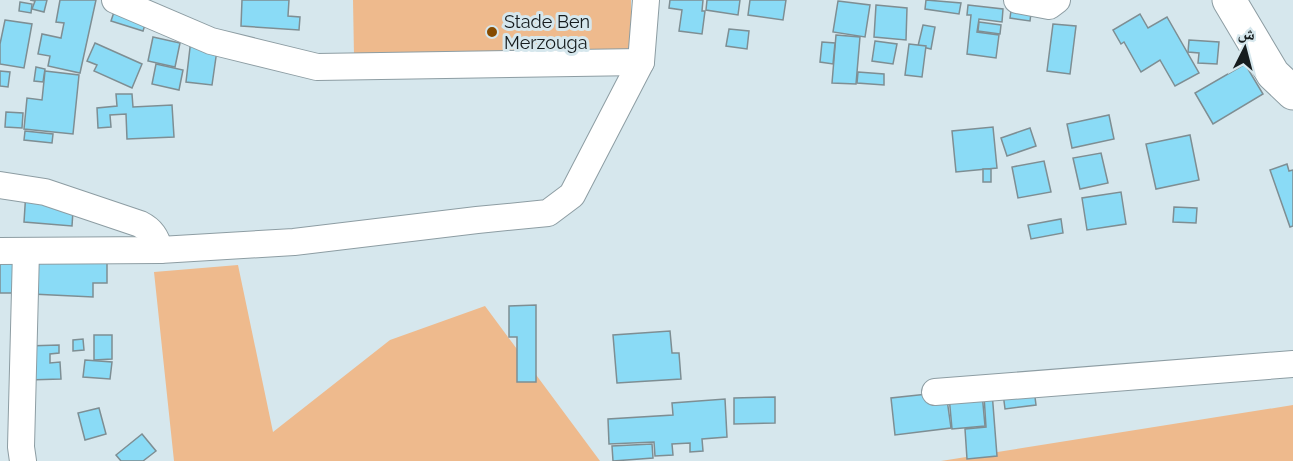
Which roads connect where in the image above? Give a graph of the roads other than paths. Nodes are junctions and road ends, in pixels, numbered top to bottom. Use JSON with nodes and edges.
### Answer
{"nodes":[{"id":1,"x":115,"y":0,"type":"edge"},
{"id":2,"x":646,"y":0,"type":"edge"},
{"id":3,"x":1017,"y":0,"type":"edge"},
{"id":4,"x":1057,"y":0,"type":"edge"},
{"id":5,"x":1229,"y":0,"type":"edge"},
{"id":6,"x":640,"y":62,"type":"junction"},
{"id":7,"x":1293,"y":93,"type":"edge"},
{"id":8,"x":0,"y":185,"type":"edge"},
{"id":9,"x":160,"y":250,"type":"junction"},
{"id":10,"x":0,"y":251,"type":"edge"},
{"id":11,"x":26,"y":251,"type":"junction"},
{"id":12,"x":1293,"y":364,"type":"edge"},
{"id":13,"x":935,"y":392,"type":"dead end"},
{"id":14,"x":23,"y":461,"type":"edge"}],
"edges":[{"from":1,"to":6,"type":"street"},
{"from":2,"to":6,"type":"street"},
{"from":3,"to":4,"type":"street"},
{"from":5,"to":7,"type":"main road"},
{"from":6,"to":9,"type":"street"},
{"from":8,"to":9,"type":"street"},
{"from":9,"to":11,"type":"street"},
{"from":10,"to":11,"type":"street"},
{"from":11,"to":14,"type":"street"},
{"from":12,"to":13,"type":"street"}]}
